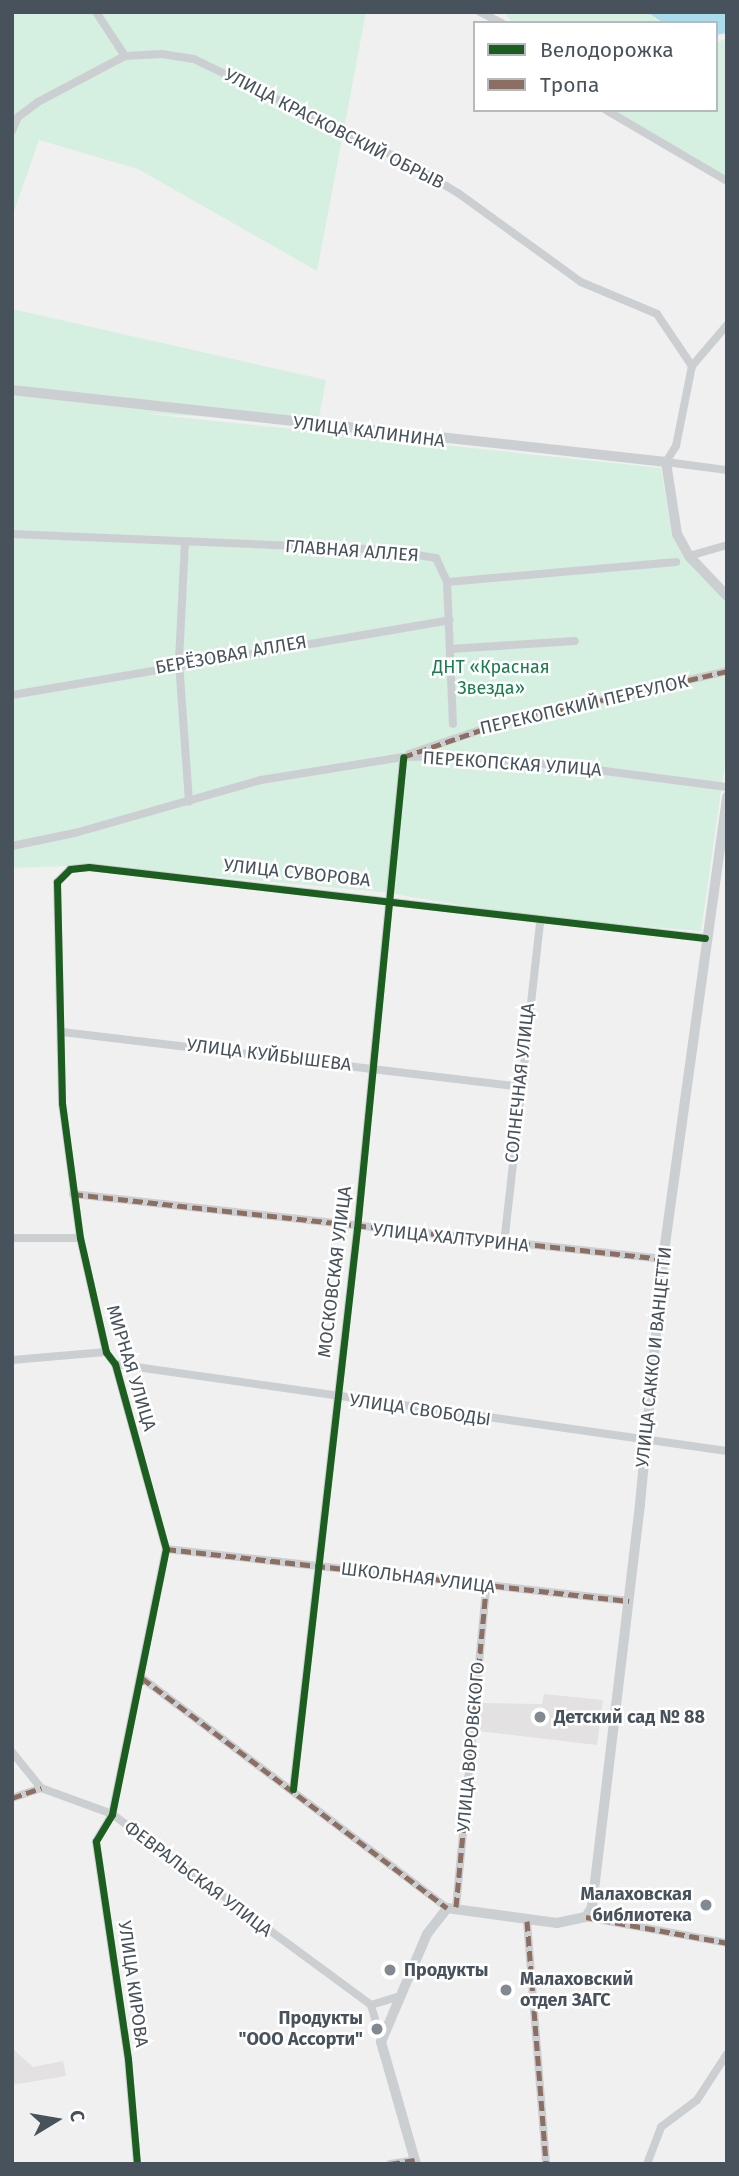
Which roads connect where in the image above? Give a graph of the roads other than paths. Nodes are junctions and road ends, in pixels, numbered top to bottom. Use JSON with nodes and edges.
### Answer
{"nodes":[{"id":1,"x":96,"y":12,"type":"edge"},
{"id":2,"x":480,"y":12,"type":"edge"},
{"id":3,"x":498,"y":21,"type":"edge"},
{"id":4,"x":125,"y":56,"type":"junction"},
{"id":5,"x":609,"y":112,"type":"edge"},
{"id":6,"x":12,"y":131,"type":"edge"},
{"id":7,"x":727,"y":181,"type":"edge"},
{"id":8,"x":727,"y":325,"type":"edge"},
{"id":9,"x":723,"y":340,"type":"edge"},
{"id":10,"x":692,"y":366,"type":"junction"},
{"id":11,"x":12,"y":390,"type":"edge"},
{"id":12,"x":666,"y":462,"type":"junction"},
{"id":13,"x":727,"y":470,"type":"edge"},
{"id":14,"x":12,"y":534,"type":"edge"},
{"id":15,"x":185,"y":542,"type":"junction"},
{"id":16,"x":727,"y":545,"type":"edge"},
{"id":17,"x":689,"y":556,"type":"junction"},
{"id":18,"x":676,"y":562,"type":"dead end"},
{"id":19,"x":447,"y":582,"type":"junction"},
{"id":20,"x":727,"y":596,"type":"edge"},
{"id":21,"x":450,"y":620,"type":"junction"},
{"id":22,"x":575,"y":641,"type":"dead end"},
{"id":23,"x":450,"y":649,"type":"junction"},
{"id":24,"x":179,"y":663,"type":"junction"},
{"id":25,"x":727,"y":671,"type":"edge"},
{"id":26,"x":12,"y":695,"type":"edge"},
{"id":27,"x":453,"y":724,"type":"dead end"},
{"id":28,"x":403,"y":757,"type":"junction"},
{"id":29,"x":727,"y":787,"type":"edge"},
{"id":30,"x":727,"y":796,"type":"edge"},
{"id":31,"x":189,"y":802,"type":"junction"},
{"id":32,"x":12,"y":846,"type":"edge"},
{"id":33,"x":57,"y":882,"type":"joint"},
{"id":34,"x":392,"y":899,"type":"junction"},
{"id":35,"x":540,"y":922,"type":"junction"},
{"id":36,"x":705,"y":938,"type":"junction"},
{"id":37,"x":62,"y":1032,"type":"junction"},
{"id":38,"x":374,"y":1068,"type":"junction"},
{"id":39,"x":519,"y":1086,"type":"junction"},
{"id":40,"x":73,"y":1194,"type":"junction"},
{"id":41,"x":357,"y":1229,"type":"junction"},
{"id":42,"x":80,"y":1237,"type":"junction"},
{"id":43,"x":12,"y":1238,"type":"edge"},
{"id":44,"x":504,"y":1244,"type":"junction"},
{"id":45,"x":663,"y":1259,"type":"junction"},
{"id":46,"x":106,"y":1352,"type":"junction"},
{"id":47,"x":12,"y":1360,"type":"edge"},
{"id":48,"x":115,"y":1364,"type":"junction"},
{"id":49,"x":335,"y":1398,"type":"junction"},
{"id":50,"x":643,"y":1441,"type":"junction"},
{"id":51,"x":727,"y":1451,"type":"edge"},
{"id":52,"x":166,"y":1549,"type":"junction"},
{"id":53,"x":316,"y":1565,"type":"junction"},
{"id":54,"x":486,"y":1587,"type":"junction"},
{"id":55,"x":629,"y":1601,"type":"junction"},
{"id":56,"x":142,"y":1678,"type":"junction"},
{"id":57,"x":12,"y":1752,"type":"edge"},
{"id":58,"x":41,"y":1788,"type":"junction"},
{"id":59,"x":293,"y":1790,"type":"junction"},
{"id":60,"x":12,"y":1798,"type":"edge"},
{"id":61,"x":112,"y":1814,"type":"junction"},
{"id":62,"x":451,"y":1907,"type":"junction"},
{"id":63,"x":586,"y":1917,"type":"junction"},
{"id":64,"x":527,"y":1921,"type":"junction"},
{"id":65,"x":727,"y":1943,"type":"edge"},
{"id":66,"x":401,"y":1997,"type":"junction"},
{"id":67,"x":371,"y":2005,"type":"junction"},
{"id":68,"x":382,"y":2042,"type":"junction"},
{"id":69,"x":727,"y":2054,"type":"edge"},
{"id":70,"x":416,"y":2162,"type":"edge"},
{"id":71,"x":136,"y":2164,"type":"edge"},
{"id":72,"x":390,"y":2164,"type":"edge"},
{"id":73,"x":546,"y":2164,"type":"edge"},
{"id":74,"x":647,"y":2164,"type":"edge"}],
"edges":[{"from":1,"to":4,"type":"street"},
{"from":2,"to":3,"type":"street"},
{"from":4,"to":6,"type":"street","name":"УЛИЦА КРАСКОВСКИЙ ОБРЫВ"},
{"from":4,"to":10,"type":"street","name":"УЛИЦА КРАСКОВСКИЙ ОБРЫВ"},
{"from":5,"to":7,"type":"street"},
{"from":8,"to":9,"type":"street"},
{"from":9,"to":10,"type":"street"},
{"from":10,"to":12,"type":"street"},
{"from":11,"to":12,"type":"main road","name":"УЛИЦА КАЛИНИНА"},
{"from":12,"to":13,"type":"street","name":"УЛИЦА КАЛИНИНА"},
{"from":12,"to":17,"type":"main road"},
{"from":14,"to":15,"type":"street","name":"ГЛАВНАЯ АЛЛЕЯ"},
{"from":15,"to":19,"type":"street","name":"ГЛАВНАЯ АЛЛЕЯ"},
{"from":15,"to":24,"type":"street"},
{"from":16,"to":17,"type":"street"},
{"from":17,"to":20,"type":"main road"},
{"from":18,"to":19,"type":"street"},
{"from":19,"to":21,"type":"street"},
{"from":21,"to":23,"type":"street"},
{"from":21,"to":24,"type":"street","name":"БЕРЁЗОВАЯ АЛЛЕЯ"},
{"from":22,"to":23,"type":"street"},
{"from":23,"to":27,"type":"street"},
{"from":24,"to":26,"type":"street","name":"БЕРЁЗОВАЯ АЛЛЕЯ"},
{"from":24,"to":31,"type":"street"},
{"from":25,"to":28,"type":"street","name":"ПЕРЕКОПСКИЙ ПЕРЕУЛОК"},
{"from":28,"to":29,"type":"street","name":"ПЕРЕКОПСКАЯ УЛИЦА"},
{"from":28,"to":31,"type":"street","name":"ПЕРЕКОПСКАЯ УЛИЦА"},
{"from":28,"to":34,"type":"street","name":"МОСКОВСКАЯ УЛИЦА"},
{"from":30,"to":36,"type":"main road","name":"УЛИЦА САККО И ВАНЦЕТТИ"},
{"from":31,"to":32,"type":"street","name":"ПЕРЕКОПСКАЯ УЛИЦА"},
{"from":33,"to":34,"type":"street","name":"УЛИЦА СУВОРОВА"},
{"from":33,"to":37,"type":"street","name":"МИРНАЯ УЛИЦА"},
{"from":34,"to":35,"type":"street","name":"УЛИЦА СУВОРОВА"},
{"from":34,"to":38,"type":"street","name":"МОСКОВСКАЯ УЛИЦА"},
{"from":35,"to":36,"type":"street","name":"УЛИЦА СУВОРОВА"},
{"from":35,"to":39,"type":"street","name":"СОЛНЕЧНАЯ УЛИЦА"},
{"from":36,"to":45,"type":"main road","name":"УЛИЦА САККО И ВАНЦЕТТИ"},
{"from":37,"to":38,"type":"street","name":"УЛИЦА КУЙБЫШЕВА"},
{"from":37,"to":40,"type":"street","name":"МИРНАЯ УЛИЦА"},
{"from":38,"to":39,"type":"street","name":"УЛИЦА КУЙБЫШЕВА"},
{"from":38,"to":41,"type":"street","name":"МОСКОВСКАЯ УЛИЦА"},
{"from":39,"to":44,"type":"street","name":"СОЛНЕЧНАЯ УЛИЦА"},
{"from":40,"to":41,"type":"street","name":"УЛИЦА ХАЛТУРИНА"},
{"from":40,"to":42,"type":"street","name":"МИРНАЯ УЛИЦА"},
{"from":41,"to":44,"type":"street","name":"УЛИЦА ХАЛТУРИНА"},
{"from":41,"to":49,"type":"street","name":"МОСКОВСКАЯ УЛИЦА"},
{"from":42,"to":43,"type":"street"},
{"from":42,"to":46,"type":"street","name":"МИРНАЯ УЛИЦА"},
{"from":44,"to":45,"type":"street","name":"УЛИЦА ХАЛТУРИНА"},
{"from":45,"to":50,"type":"main road","name":"УЛИЦА САККО И ВАНЦЕТТИ"},
{"from":46,"to":47,"type":"street"},
{"from":46,"to":48,"type":"street","name":"МИРНАЯ УЛИЦА"},
{"from":48,"to":49,"type":"street","name":"УЛИЦА СВОБОДЫ"},
{"from":48,"to":52,"type":"street","name":"МИРНАЯ УЛИЦА"},
{"from":49,"to":50,"type":"street","name":"УЛИЦА СВОБОДЫ"},
{"from":49,"to":53,"type":"street","name":"МОСКОВСКАЯ УЛИЦА"},
{"from":50,"to":51,"type":"street","name":"УЛИЦА СВОБОДЫ"},
{"from":50,"to":55,"type":"main road","name":"УЛИЦА САККО И ВАНЦЕТТИ"},
{"from":52,"to":53,"type":"street","name":"ШКОЛЬНАЯ УЛИЦА"},
{"from":52,"to":56,"type":"street","name":"МИРНАЯ УЛИЦА"},
{"from":53,"to":54,"type":"street","name":"ШКОЛЬНАЯ УЛИЦА"},
{"from":53,"to":59,"type":"street","name":"МОСКОВСКАЯ УЛИЦА"},
{"from":54,"to":55,"type":"street","name":"ШКОЛЬНАЯ УЛИЦА"},
{"from":54,"to":62,"type":"street","name":"УЛИЦА ВОРОВСКОГО"},
{"from":55,"to":63,"type":"main road","name":"УЛИЦА САККО И ВАНЦЕТТИ"},
{"from":56,"to":59,"type":"street"},
{"from":56,"to":61,"type":"street","name":"МИРНАЯ УЛИЦА"},
{"from":57,"to":58,"type":"street"},
{"from":58,"to":60,"type":"street"},
{"from":58,"to":61,"type":"street","name":"ФЕВРАЛЬСКАЯ УЛИЦА"},
{"from":59,"to":62,"type":"street"},
{"from":61,"to":67,"type":"street","name":"ФЕВРАЛЬСКАЯ УЛИЦА"},
{"from":61,"to":71,"type":"street","name":"УЛИЦА КИРОВА"},
{"from":62,"to":64,"type":"main road"},
{"from":62,"to":66,"type":"main road"},
{"from":63,"to":64,"type":"main road"},
{"from":63,"to":65,"type":"street"},
{"from":64,"to":73,"type":"street"},
{"from":66,"to":67,"type":"street"},
{"from":66,"to":68,"type":"main road"},
{"from":67,"to":68,"type":"street"},
{"from":68,"to":70,"type":"main road"},
{"from":69,"to":74,"type":"street"},
{"from":70,"to":72,"type":"street"}]}
